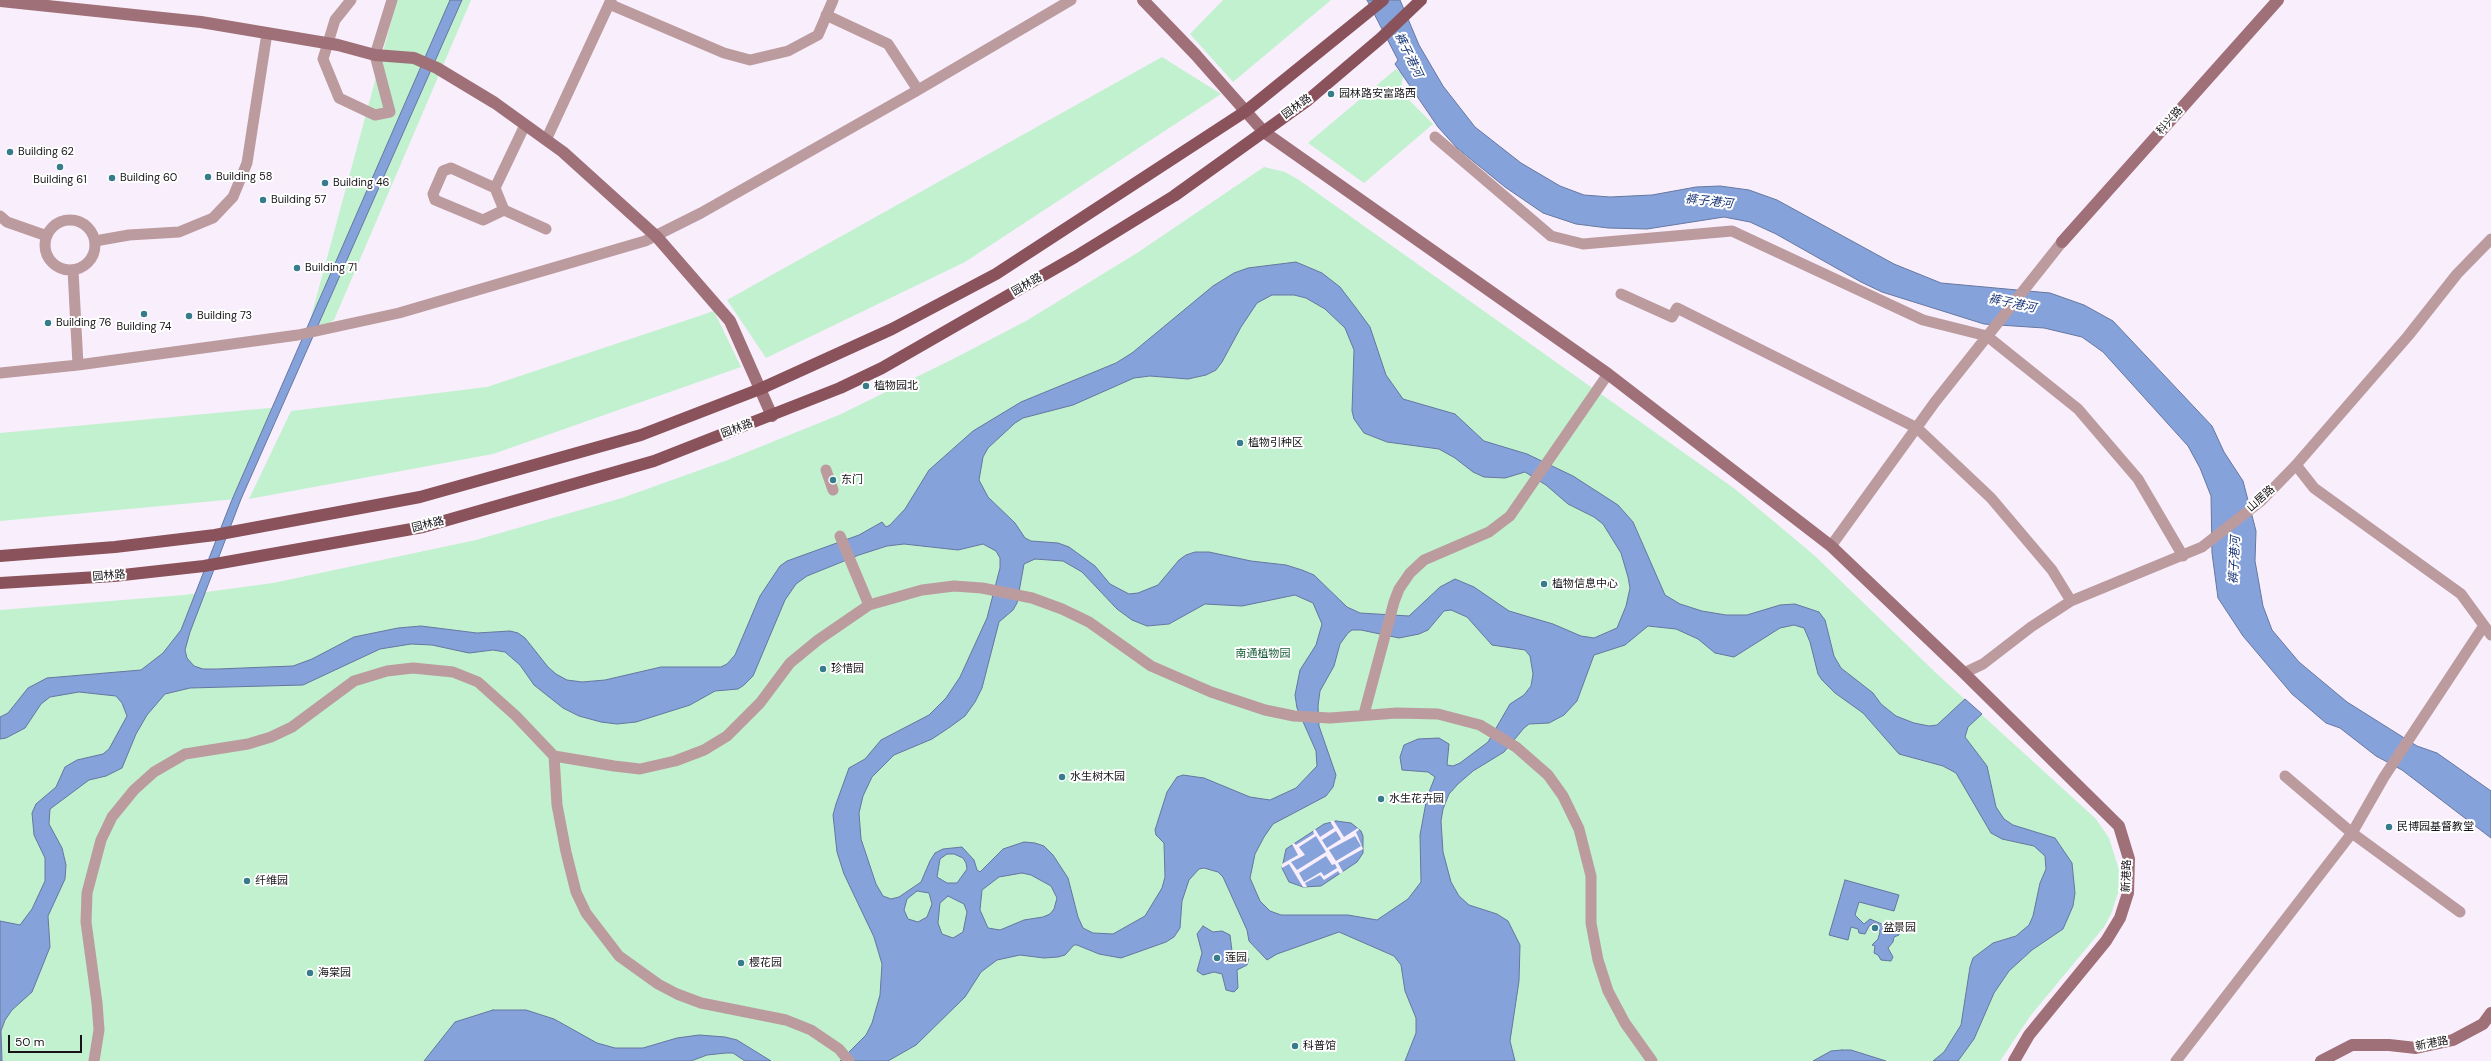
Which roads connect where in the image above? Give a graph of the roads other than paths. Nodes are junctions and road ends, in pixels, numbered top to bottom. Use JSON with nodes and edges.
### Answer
{"nodes":[{"id":1,"x":351,"y":0,"type":"edge"},
{"id":2,"x":392,"y":0,"type":"edge"},
{"id":3,"x":833,"y":0,"type":"edge"},
{"id":4,"x":1071,"y":0,"type":"edge"},
{"id":5,"x":1143,"y":0,"type":"edge"},
{"id":6,"x":1383,"y":0,"type":"edge"},
{"id":7,"x":1421,"y":0,"type":"edge"},
{"id":8,"x":2278,"y":0,"type":"edge"},
{"id":9,"x":0,"y":1,"type":"edge"},
{"id":10,"x":610,"y":2,"type":"edge"},
{"id":11,"x":826,"y":15,"type":"junction"},
{"id":12,"x":267,"y":33,"type":"junction"},
{"id":13,"x":327,"y":43,"type":"junction"},
{"id":14,"x":375,"y":55,"type":"junction"},
{"id":15,"x":918,"y":90,"type":"junction"},
{"id":16,"x":1246,"y":111,"type":"junction"},
{"id":17,"x":525,"y":125,"type":"junction"},
{"id":18,"x":1264,"y":132,"type":"junction"},
{"id":19,"x":1435,"y":136,"type":"dead end"},
{"id":20,"x":546,"y":140,"type":"junction"},
{"id":21,"x":495,"y":188,"type":"junction"},
{"id":22,"x":504,"y":210,"type":"junction"},
{"id":23,"x":0,"y":216,"type":"edge"},
{"id":24,"x":546,"y":229,"type":"dead end"},
{"id":25,"x":47,"y":236,"type":"junction"},
{"id":26,"x":657,"y":237,"type":"junction"},
{"id":27,"x":2491,"y":239,"type":"edge"},
{"id":28,"x":95,"y":241,"type":"junction"},
{"id":29,"x":2062,"y":242,"type":"joint"},
{"id":30,"x":73,"y":270,"type":"junction"},
{"id":31,"x":1621,"y":294,"type":"dead end"},
{"id":32,"x":1990,"y":332,"type":"junction"},
{"id":33,"x":78,"y":365,"type":"junction"},
{"id":34,"x":0,"y":373,"type":"edge"},
{"id":35,"x":1608,"y":374,"type":"junction"},
{"id":36,"x":760,"y":389,"type":"junction"},
{"id":37,"x":772,"y":416,"type":"junction"},
{"id":38,"x":1917,"y":428,"type":"junction"},
{"id":39,"x":2296,"y":465,"type":"junction"},
{"id":40,"x":826,"y":470,"type":"dead end"},
{"id":41,"x":833,"y":490,"type":"dead end"},
{"id":42,"x":841,"y":538,"type":"dead end"},
{"id":43,"x":1831,"y":546,"type":"junction"},
{"id":44,"x":0,"y":556,"type":"edge"},
{"id":45,"x":2183,"y":556,"type":"junction"},
{"id":46,"x":0,"y":583,"type":"edge"},
{"id":47,"x":2071,"y":601,"type":"junction"},
{"id":48,"x":869,"y":605,"type":"junction"},
{"id":49,"x":2483,"y":626,"type":"junction"},
{"id":50,"x":2491,"y":636,"type":"edge"},
{"id":51,"x":1964,"y":673,"type":"junction"},
{"id":52,"x":1364,"y":714,"type":"junction"},
{"id":53,"x":554,"y":756,"type":"junction"},
{"id":54,"x":2285,"y":776,"type":"dead end"},
{"id":55,"x":2352,"y":833,"type":"junction"},
{"id":56,"x":2460,"y":912,"type":"dead end"},
{"id":57,"x":2491,"y":1013,"type":"edge"},
{"id":58,"x":94,"y":1061,"type":"edge"},
{"id":59,"x":849,"y":1061,"type":"edge"},
{"id":60,"x":1652,"y":1061,"type":"edge"},
{"id":61,"x":2014,"y":1061,"type":"edge"},
{"id":62,"x":2176,"y":1061,"type":"edge"},
{"id":63,"x":2321,"y":1061,"type":"edge"}],
"edges":[{"from":1,"to":13,"type":"street"},
{"from":2,"to":14,"type":"street"},
{"from":3,"to":11,"type":"street"},
{"from":4,"to":15,"type":"street"},
{"from":5,"to":16,"type":"street","name":"新港路"},
{"from":6,"to":16,"type":"main road"},
{"from":7,"to":18,"type":"main road","name":"园林路"},
{"from":8,"to":29,"type":"street","name":"科兴路"},
{"from":9,"to":12,"type":"street"},
{"from":10,"to":11,"type":"street"},
{"from":10,"to":20,"type":"street"},
{"from":11,"to":15,"type":"street"},
{"from":12,"to":13,"type":"street"},
{"from":12,"to":28,"type":"street"},
{"from":13,"to":14,"type":"street"},
{"from":13,"to":14,"type":"street"},
{"from":14,"to":17,"type":"street"},
{"from":15,"to":26,"type":"street"},
{"from":16,"to":18,"type":"street","name":"新港路"},
{"from":16,"to":36,"type":"main road"},
{"from":17,"to":20,"type":"street"},
{"from":17,"to":21,"type":"street"},
{"from":18,"to":35,"type":"street","name":"新港路"},
{"from":18,"to":37,"type":"main road","name":"园林路"},
{"from":19,"to":32,"type":"street"},
{"from":20,"to":26,"type":"street"},
{"from":21,"to":22,"type":"street"},
{"from":21,"to":22,"type":"street"},
{"from":22,"to":24,"type":"street"},
{"from":23,"to":25,"type":"street"},
{"from":25,"to":28,"type":"street"},
{"from":25,"to":30,"type":"street"},
{"from":26,"to":33,"type":"street"},
{"from":26,"to":36,"type":"street"},
{"from":27,"to":39,"type":"street","name":"山居路"},
{"from":28,"to":30,"type":"street"},
{"from":29,"to":32,"type":"street"},
{"from":30,"to":33,"type":"street"},
{"from":31,"to":38,"type":"street"},
{"from":32,"to":38,"type":"street"},
{"from":32,"to":45,"type":"street"},
{"from":33,"to":34,"type":"street"},
{"from":35,"to":43,"type":"street","name":"新港路"},
{"from":35,"to":52,"type":"street"},
{"from":36,"to":37,"type":"street"},
{"from":36,"to":44,"type":"main road"},
{"from":37,"to":46,"type":"main road","name":"园林路"},
{"from":38,"to":43,"type":"street"},
{"from":38,"to":47,"type":"street"},
{"from":39,"to":45,"type":"street","name":"山居路"},
{"from":39,"to":49,"type":"street"},
{"from":40,"to":41,"type":"street"},
{"from":42,"to":48,"type":"street"},
{"from":43,"to":51,"type":"street","name":"新港路"},
{"from":45,"to":47,"type":"street","name":"山居路"},
{"from":47,"to":51,"type":"street","name":"山居路"},
{"from":48,"to":52,"type":"street"},
{"from":48,"to":53,"type":"street"},
{"from":49,"to":50,"type":"street"},
{"from":49,"to":55,"type":"street"},
{"from":51,"to":61,"type":"street","name":"新港路"},
{"from":52,"to":60,"type":"street"},
{"from":53,"to":58,"type":"street"},
{"from":53,"to":59,"type":"street"},
{"from":54,"to":55,"type":"street"},
{"from":55,"to":56,"type":"street"},
{"from":55,"to":62,"type":"street"},
{"from":57,"to":63,"type":"street","name":"新港路"}]}
